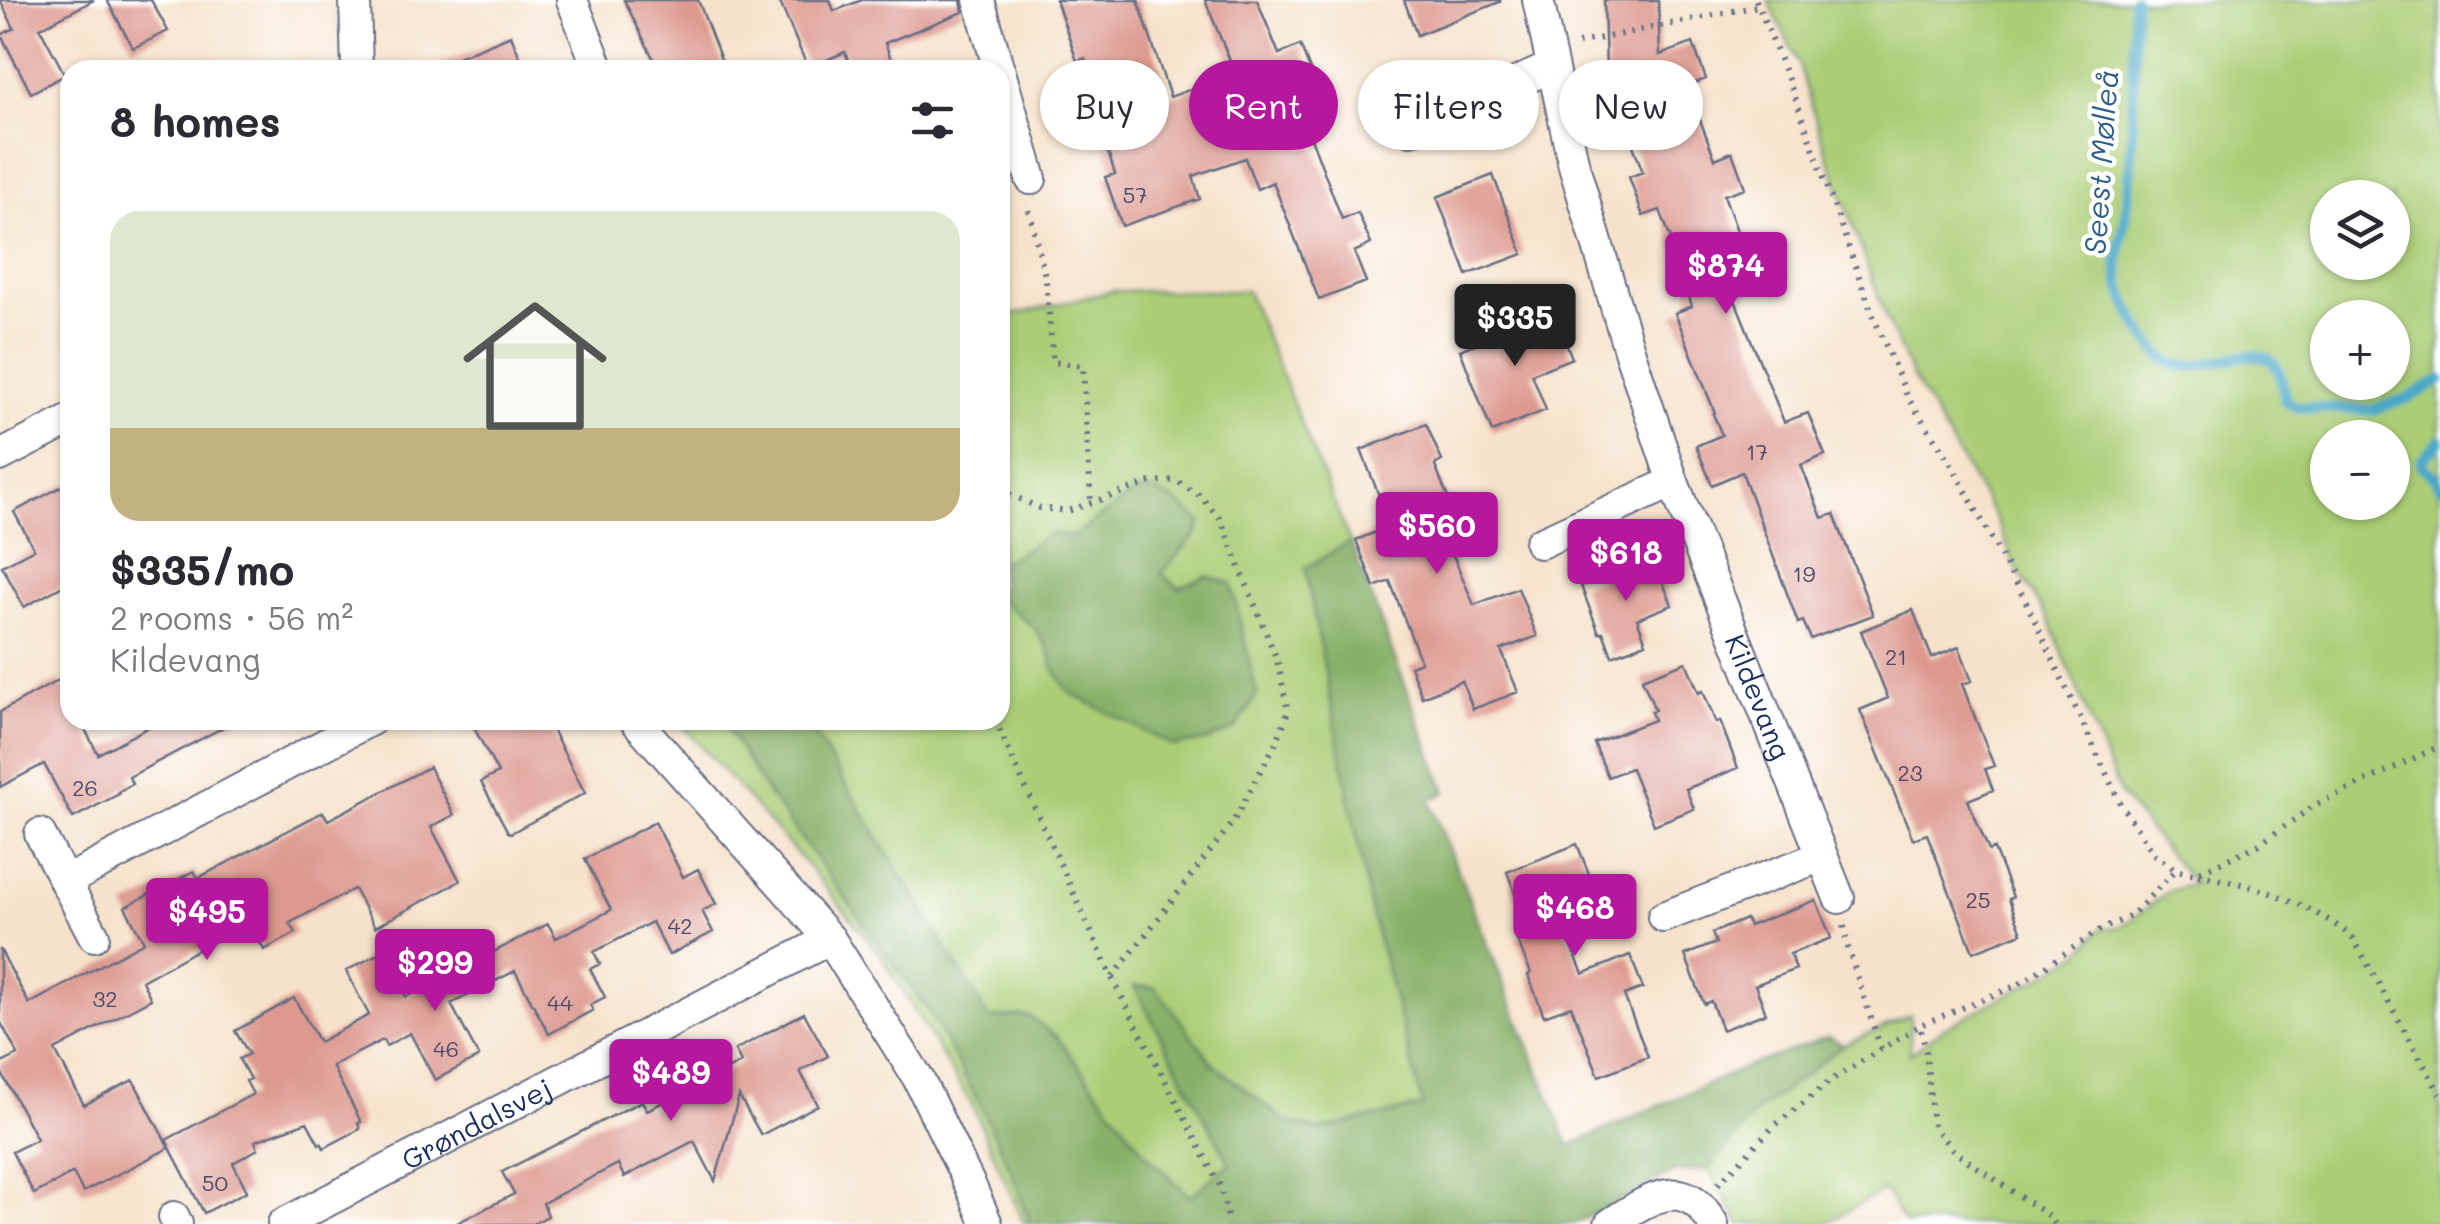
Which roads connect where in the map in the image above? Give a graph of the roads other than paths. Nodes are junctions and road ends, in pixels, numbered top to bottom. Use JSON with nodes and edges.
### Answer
{"nodes":[{"id":1,"x":354,"y":0,"type":"edge"},
{"id":2,"x":572,"y":0,"type":"edge"},
{"id":3,"x":979,"y":0,"type":"edge"},
{"id":4,"x":1538,"y":0,"type":"edge"},
{"id":5,"x":357,"y":60,"type":"edge"},
{"id":6,"x":594,"y":60,"type":"edge"},
{"id":7,"x":997,"y":60,"type":"edge"},
{"id":8,"x":1552,"y":67,"type":"junction"},
{"id":9,"x":1539,"y":73,"type":"edge"},
{"id":10,"x":1010,"y":104,"type":"edge"},
{"id":11,"x":1032,"y":178,"type":"road end"},
{"id":12,"x":60,"y":425,"type":"edge"},
{"id":13,"x":0,"y":456,"type":"edge"},
{"id":14,"x":1673,"y":482,"type":"junction"},
{"id":15,"x":1540,"y":543,"type":"dead end"},
{"id":16,"x":352,"y":730,"type":"edge"},
{"id":17,"x":644,"y":730,"type":"edge"},
{"id":18,"x":40,"y":834,"type":"dead end"},
{"id":19,"x":1822,"y":856,"type":"junction"},
{"id":20,"x":65,"y":882,"type":"junction"},
{"id":21,"x":1839,"y":898,"type":"road end"},
{"id":22,"x":1663,"y":917,"type":"dead end"},
{"id":23,"x":94,"y":936,"type":"dead end"},
{"id":24,"x":830,"y":940,"type":"junction"},
{"id":25,"x":1705,"y":1213,"type":"edge"},
{"id":26,"x":283,"y":1224,"type":"edge"},
{"id":27,"x":986,"y":1224,"type":"edge"},
{"id":28,"x":1610,"y":1224,"type":"edge"}],
"edges":[{"from":1,"to":5,"type":"street"},
{"from":2,"to":6,"type":"street"},
{"from":3,"to":7,"type":"street"},
{"from":4,"to":8,"type":"street","name":"Kildevang"},
{"from":8,"to":9,"type":"street"},
{"from":8,"to":14,"type":"street","name":"Kildevang"},
{"from":10,"to":11,"type":"street"},
{"from":12,"to":13,"type":"street"},
{"from":14,"to":15,"type":"street"},
{"from":14,"to":19,"type":"street","name":"Kildevang"},
{"from":16,"to":20,"type":"street"},
{"from":17,"to":24,"type":"street"},
{"from":18,"to":20,"type":"street"},
{"from":19,"to":21,"type":"street","name":"Kildevang"},
{"from":19,"to":22,"type":"street"},
{"from":20,"to":23,"type":"street"},
{"from":24,"to":26,"type":"street","name":"Grøndalsvej"},
{"from":24,"to":27,"type":"street"},
{"from":25,"to":28,"type":"street"}]}
